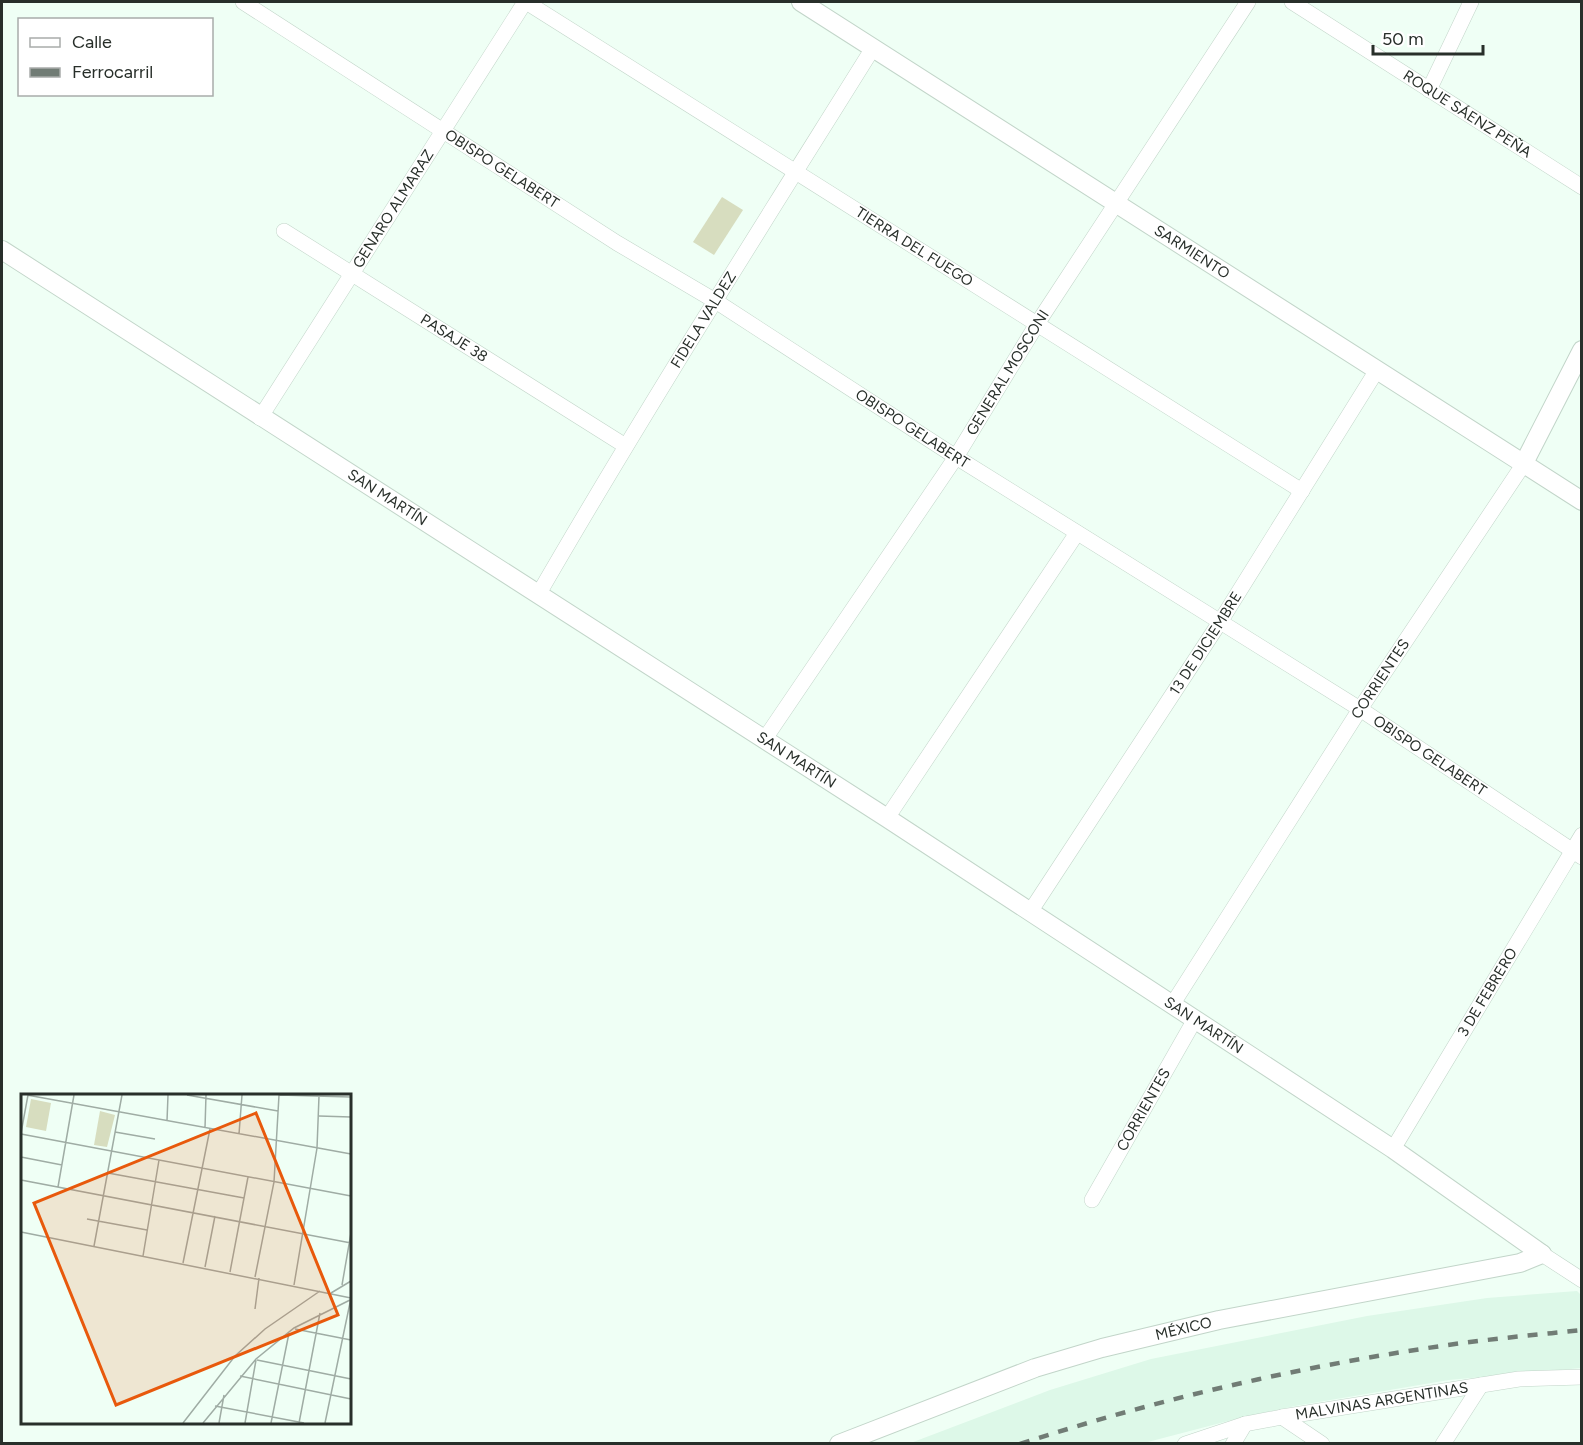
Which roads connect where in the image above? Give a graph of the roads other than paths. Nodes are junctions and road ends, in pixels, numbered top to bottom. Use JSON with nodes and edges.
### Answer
{"nodes":[{"id":1,"x":243,"y":2,"type":"edge"},
{"id":2,"x":525,"y":2,"type":"edge"},
{"id":3,"x":801,"y":2,"type":"edge"},
{"id":4,"x":1248,"y":2,"type":"edge"},
{"id":5,"x":1292,"y":2,"type":"edge"},
{"id":6,"x":1471,"y":2,"type":"edge"},
{"id":7,"x":873,"y":48,"type":"junction"},
{"id":8,"x":1429,"y":90,"type":"junction"},
{"id":9,"x":445,"y":129,"type":"junction"},
{"id":10,"x":796,"y":171,"type":"junction"},
{"id":11,"x":1581,"y":188,"type":"edge"},
{"id":12,"x":1116,"y":203,"type":"junction"},
{"id":13,"x":284,"y":231,"type":"dead end"},
{"id":14,"x":2,"y":250,"type":"edge"},
{"id":15,"x":352,"y":274,"type":"junction"},
{"id":16,"x":717,"y":302,"type":"junction"},
{"id":17,"x":1037,"y":324,"type":"junction"},
{"id":18,"x":1581,"y":350,"type":"edge"},
{"id":19,"x":1377,"y":370,"type":"junction"},
{"id":20,"x":260,"y":418,"type":"junction"},
{"id":21,"x":624,"y":445,"type":"junction"},
{"id":22,"x":956,"y":458,"type":"junction"},
{"id":23,"x":1523,"y":465,"type":"junction"},
{"id":24,"x":1302,"y":491,"type":"junction"},
{"id":25,"x":1581,"y":501,"type":"edge"},
{"id":26,"x":1077,"y":533,"type":"junction"},
{"id":27,"x":538,"y":595,"type":"junction"},
{"id":28,"x":1220,"y":622,"type":"junction"},
{"id":29,"x":1360,"y":710,"type":"junction"},
{"id":30,"x":764,"y":740,"type":"junction"},
{"id":31,"x":887,"y":818,"type":"junction"},
{"id":32,"x":1581,"y":835,"type":"edge"},
{"id":33,"x":1577,"y":854,"type":"edge"},
{"id":34,"x":1030,"y":912,"type":"junction"},
{"id":35,"x":1172,"y":1005,"type":"junction"},
{"id":36,"x":1194,"y":1021,"type":"junction"},
{"id":37,"x":1393,"y":1149,"type":"junction"},
{"id":38,"x":1092,"y":1200,"type":"dead end"},
{"id":39,"x":1542,"y":1254,"type":"junction"},
{"id":40,"x":1581,"y":1280,"type":"edge"},
{"id":41,"x":1581,"y":1377,"type":"edge"},
{"id":42,"x":1481,"y":1385,"type":"junction"},
{"id":43,"x":1282,"y":1417,"type":"junction"},
{"id":44,"x":1245,"y":1424,"type":"junction"},
{"id":45,"x":839,"y":1443,"type":"edge"},
{"id":46,"x":1185,"y":1443,"type":"edge"},
{"id":47,"x":1233,"y":1443,"type":"edge"},
{"id":48,"x":1322,"y":1443,"type":"edge"},
{"id":49,"x":1443,"y":1443,"type":"edge"}],
"edges":[{"from":1,"to":9,"type":"street","name":"OBISPO GELABERT"},
{"from":2,"to":9,"type":"street","name":"GENARO ALMARAZ"},
{"from":2,"to":10,"type":"street","name":"TIERRA DEL FUEGO"},
{"from":3,"to":7,"type":"street","name":"SARMIENTO"},
{"from":4,"to":12,"type":"street","name":"GENERAL MOSCONI"},
{"from":5,"to":8,"type":"street","name":"ROQUE SÁENZ PEÑA"},
{"from":6,"to":8,"type":"street"},
{"from":7,"to":10,"type":"street","name":"FIDELA VALDEZ"},
{"from":7,"to":12,"type":"street","name":"SARMIENTO"},
{"from":8,"to":11,"type":"street","name":"ROQUE SÁENZ PEÑA"},
{"from":9,"to":15,"type":"street","name":"GENARO ALMARAZ"},
{"from":9,"to":16,"type":"street","name":"OBISPO GELABERT"},
{"from":10,"to":16,"type":"street","name":"FIDELA VALDEZ"},
{"from":10,"to":17,"type":"street","name":"TIERRA DEL FUEGO"},
{"from":12,"to":17,"type":"street","name":"GENERAL MOSCONI"},
{"from":12,"to":19,"type":"street","name":"SARMIENTO"},
{"from":13,"to":15,"type":"street","name":"PASAJE 38"},
{"from":14,"to":20,"type":"street","name":"SAN MARTÍN"},
{"from":15,"to":20,"type":"street","name":"GENARO ALMARAZ"},
{"from":15,"to":21,"type":"street","name":"PASAJE 38"},
{"from":16,"to":21,"type":"street","name":"FIDELA VALDEZ"},
{"from":16,"to":22,"type":"street","name":"OBISPO GELABERT"},
{"from":17,"to":22,"type":"street","name":"GENERAL MOSCONI"},
{"from":17,"to":24,"type":"street","name":"TIERRA DEL FUEGO"},
{"from":18,"to":23,"type":"street","name":"CORRIENTES"},
{"from":19,"to":23,"type":"street","name":"SARMIENTO"},
{"from":19,"to":24,"type":"street","name":"13 DE DICIEMBRE"},
{"from":20,"to":27,"type":"street","name":"SAN MARTÍN"},
{"from":21,"to":27,"type":"street","name":"FIDELA VALDEZ"},
{"from":22,"to":26,"type":"street","name":"OBISPO GELABERT"},
{"from":22,"to":30,"type":"street","name":"GENERAL MOSCONI"},
{"from":23,"to":25,"type":"street","name":"SARMIENTO"},
{"from":23,"to":29,"type":"street","name":"CORRIENTES"},
{"from":24,"to":28,"type":"street","name":"13 DE DICIEMBRE"},
{"from":26,"to":28,"type":"street","name":"OBISPO GELABERT"},
{"from":26,"to":31,"type":"street"},
{"from":27,"to":30,"type":"street","name":"SAN MARTÍN"},
{"from":28,"to":29,"type":"street","name":"OBISPO GELABERT"},
{"from":28,"to":34,"type":"street","name":"13 DE DICIEMBRE"},
{"from":29,"to":33,"type":"street","name":"OBISPO GELABERT"},
{"from":29,"to":35,"type":"street","name":"CORRIENTES"},
{"from":30,"to":31,"type":"street","name":"SAN MARTÍN"},
{"from":31,"to":34,"type":"street","name":"SAN MARTÍN"},
{"from":32,"to":33,"type":"street","name":"3 DE FEBRERO"},
{"from":33,"to":37,"type":"street","name":"3 DE FEBRERO"},
{"from":34,"to":35,"type":"street","name":"SAN MARTÍN"},
{"from":35,"to":36,"type":"street","name":"SAN MARTÍN"},
{"from":36,"to":37,"type":"street","name":"SAN MARTÍN"},
{"from":36,"to":38,"type":"street","name":"CORRIENTES"},
{"from":37,"to":39,"type":"street","name":"SAN MARTÍN"},
{"from":39,"to":40,"type":"street","name":"SAN MARTÍN"},
{"from":39,"to":45,"type":"street","name":"MÉXICO"},
{"from":41,"to":42,"type":"street","name":"MALVINAS ARGENTINAS"},
{"from":42,"to":43,"type":"street","name":"MALVINAS ARGENTINAS"},
{"from":42,"to":49,"type":"street"},
{"from":43,"to":44,"type":"street","name":"MALVINAS ARGENTINAS"},
{"from":43,"to":48,"type":"street"},
{"from":44,"to":46,"type":"street","name":"MALVINAS ARGENTINAS"},
{"from":44,"to":47,"type":"street"}]}
